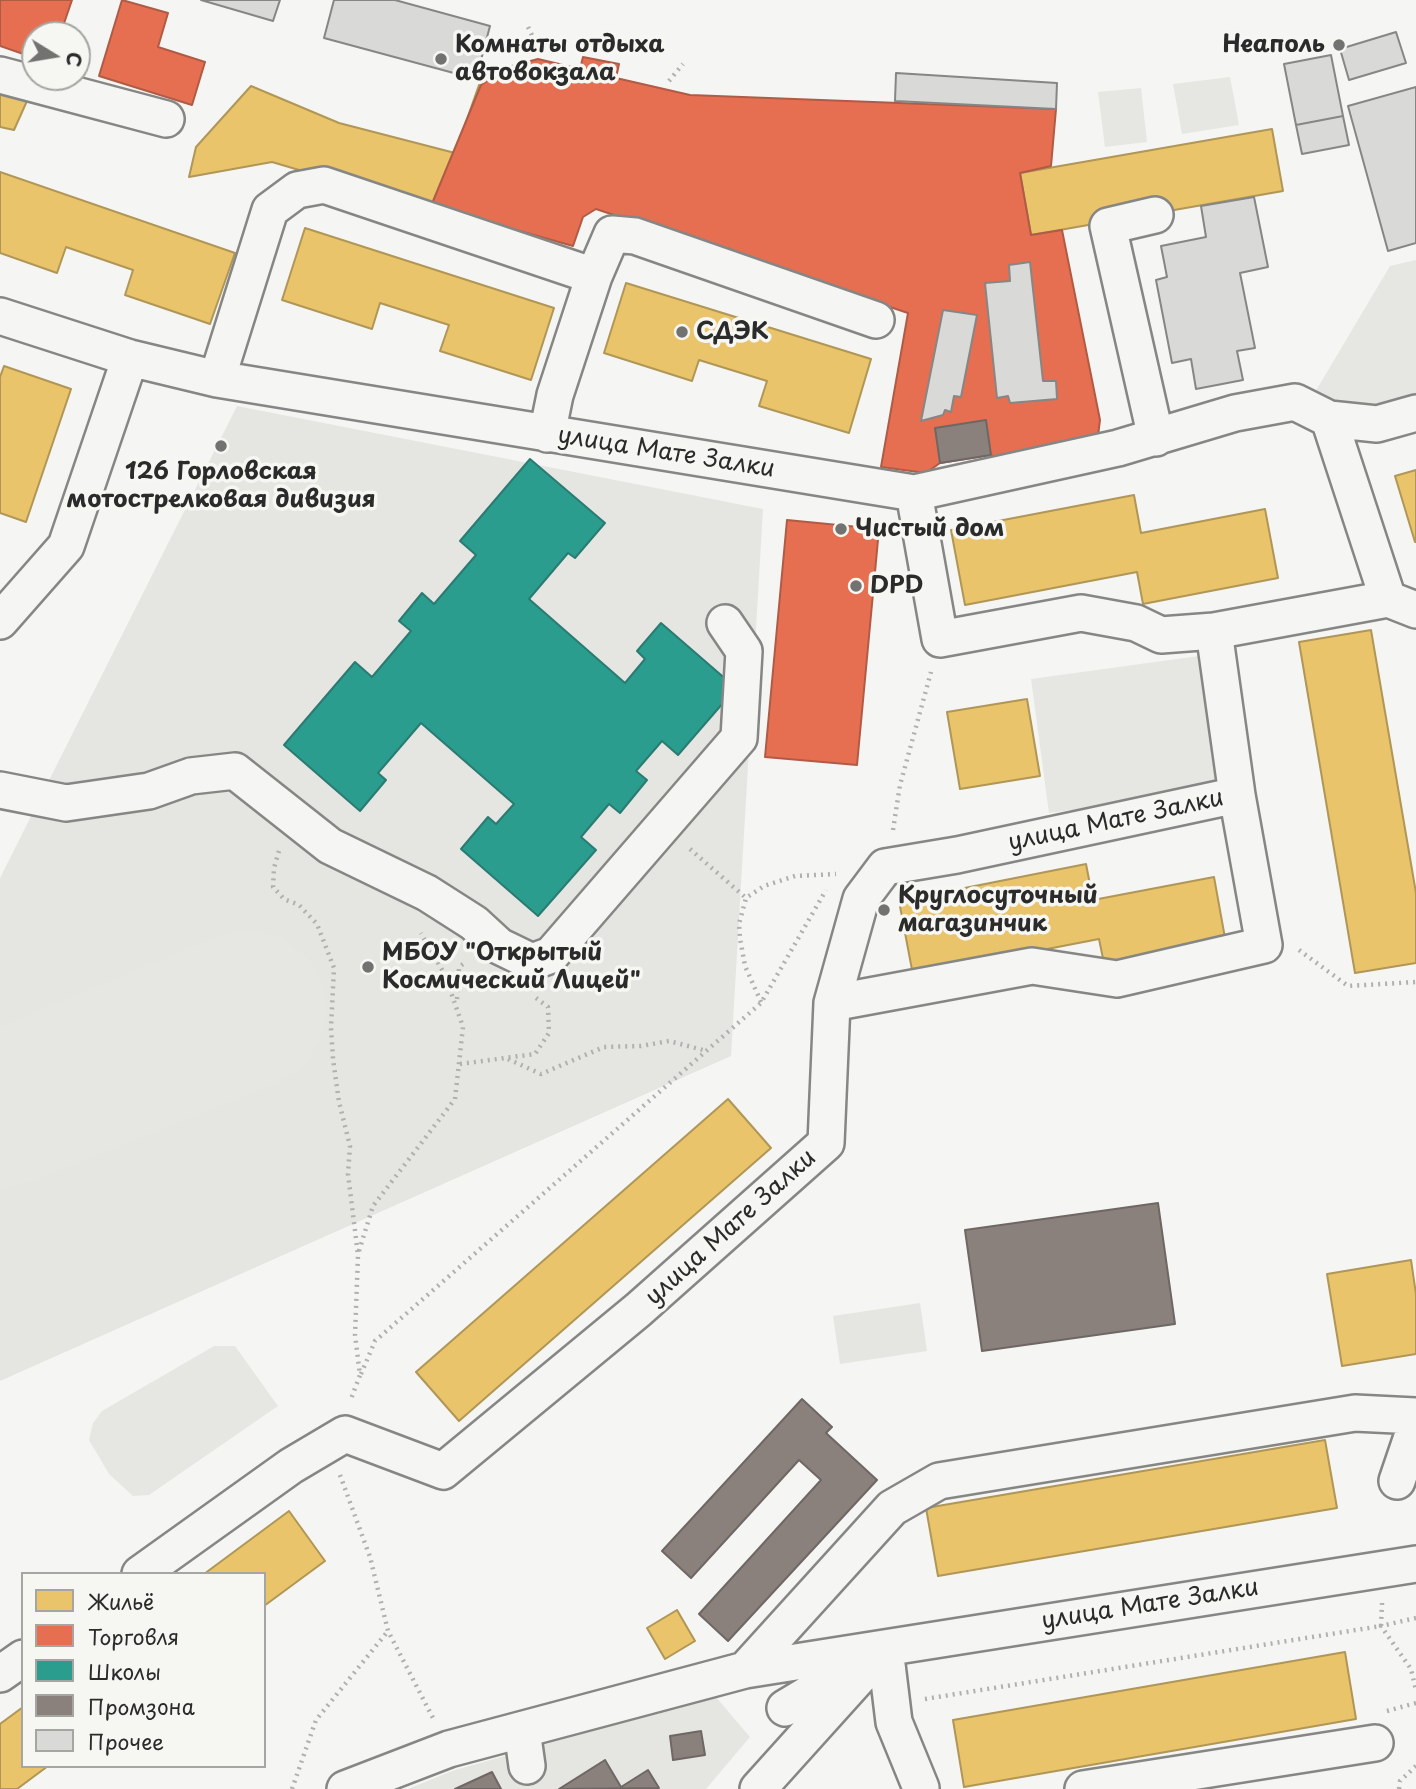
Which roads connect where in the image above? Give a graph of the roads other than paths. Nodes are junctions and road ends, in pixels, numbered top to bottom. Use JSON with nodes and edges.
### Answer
{"nodes":[{"id":1,"x":0,"y":75,"type":"edge"},
{"id":2,"x":166,"y":119,"type":"dead end"},
{"id":3,"x":1155,"y":215,"type":"dead end"},
{"id":4,"x":594,"y":276,"type":"junction"},
{"id":5,"x":0,"y":316,"type":"edge"},
{"id":6,"x":876,"y":320,"type":"dead end"},
{"id":7,"x":130,"y":358,"type":"junction"},
{"id":8,"x":217,"y":379,"type":"junction"},
{"id":9,"x":1416,"y":413,"type":"edge"},
{"id":10,"x":1329,"y":419,"type":"junction"},
{"id":11,"x":547,"y":434,"type":"junction"},
{"id":12,"x":1156,"y":438,"type":"junction"},
{"id":13,"x":914,"y":493,"type":"junction"},
{"id":14,"x":1402,"y":605,"type":"edge"},
{"id":15,"x":0,"y":621,"type":"edge"},
{"id":16,"x":725,"y":623,"type":"dead end"},
{"id":17,"x":1214,"y":631,"type":"junction"},
{"id":18,"x":0,"y":790,"type":"edge"},
{"id":19,"x":1237,"y":795,"type":"junction"},
{"id":20,"x":832,"y":1003,"type":"junction"},
{"id":21,"x":1416,"y":1416,"type":"edge"},
{"id":22,"x":1416,"y":1425,"type":"edge"},
{"id":23,"x":1397,"y":1481,"type":"dead end"},
{"id":24,"x":1400,"y":1567,"type":"edge"},
{"id":25,"x":143,"y":1572,"type":"edge"},
{"id":26,"x":885,"y":1648,"type":"junction"},
{"id":27,"x":21,"y":1659,"type":"edge"},
{"id":28,"x":745,"y":1670,"type":"junction"},
{"id":29,"x":0,"y":1674,"type":"edge"},
{"id":30,"x":785,"y":1708,"type":"dead end"},
{"id":31,"x":522,"y":1730,"type":"junction"},
{"id":32,"x":1375,"y":1743,"type":"dead end"},
{"id":33,"x":527,"y":1766,"type":"dead end"},
{"id":34,"x":921,"y":1788,"type":"edge"},
{"id":35,"x":345,"y":1789,"type":"edge"},
{"id":36,"x":758,"y":1789,"type":"edge"},
{"id":37,"x":1083,"y":1789,"type":"edge"}],
"edges":[{"from":1,"to":2,"type":"street"},
{"from":3,"to":12,"type":"street"},
{"from":4,"to":6,"type":"street"},
{"from":4,"to":8,"type":"street"},
{"from":4,"to":11,"type":"street"},
{"from":5,"to":7,"type":"street","name":"улица Мате Залки"},
{"from":7,"to":8,"type":"street","name":"улица Мате Залки"},
{"from":7,"to":15,"type":"street"},
{"from":8,"to":11,"type":"street","name":"улица Мате Залки"},
{"from":9,"to":10,"type":"street"},
{"from":10,"to":12,"type":"street","name":"улица Мате Залки"},
{"from":10,"to":14,"type":"street"},
{"from":11,"to":13,"type":"street","name":"улица Мате Залки"},
{"from":12,"to":13,"type":"street","name":"улица Мате Залки"},
{"from":13,"to":17,"type":"street"},
{"from":14,"to":17,"type":"street"},
{"from":16,"to":18,"type":"street"},
{"from":17,"to":19,"type":"street","name":"улица Мате Залки"},
{"from":19,"to":20,"type":"street","name":"улица Мате Залки"},
{"from":19,"to":20,"type":"street"},
{"from":20,"to":25,"type":"street","name":"улица Мате Залки"},
{"from":21,"to":28,"type":"street"},
{"from":22,"to":23,"type":"street"},
{"from":24,"to":26,"type":"street","name":"улица Мате Залки"},
{"from":26,"to":28,"type":"street","name":"улица Мате Залки"},
{"from":26,"to":30,"type":"street"},
{"from":26,"to":34,"type":"street"},
{"from":26,"to":36,"type":"street"},
{"from":27,"to":29,"type":"street"},
{"from":28,"to":31,"type":"street","name":"улица Мате Залки"},
{"from":31,"to":33,"type":"street"},
{"from":31,"to":35,"type":"street","name":"улица Мате Залки"},
{"from":32,"to":37,"type":"street"}]}
